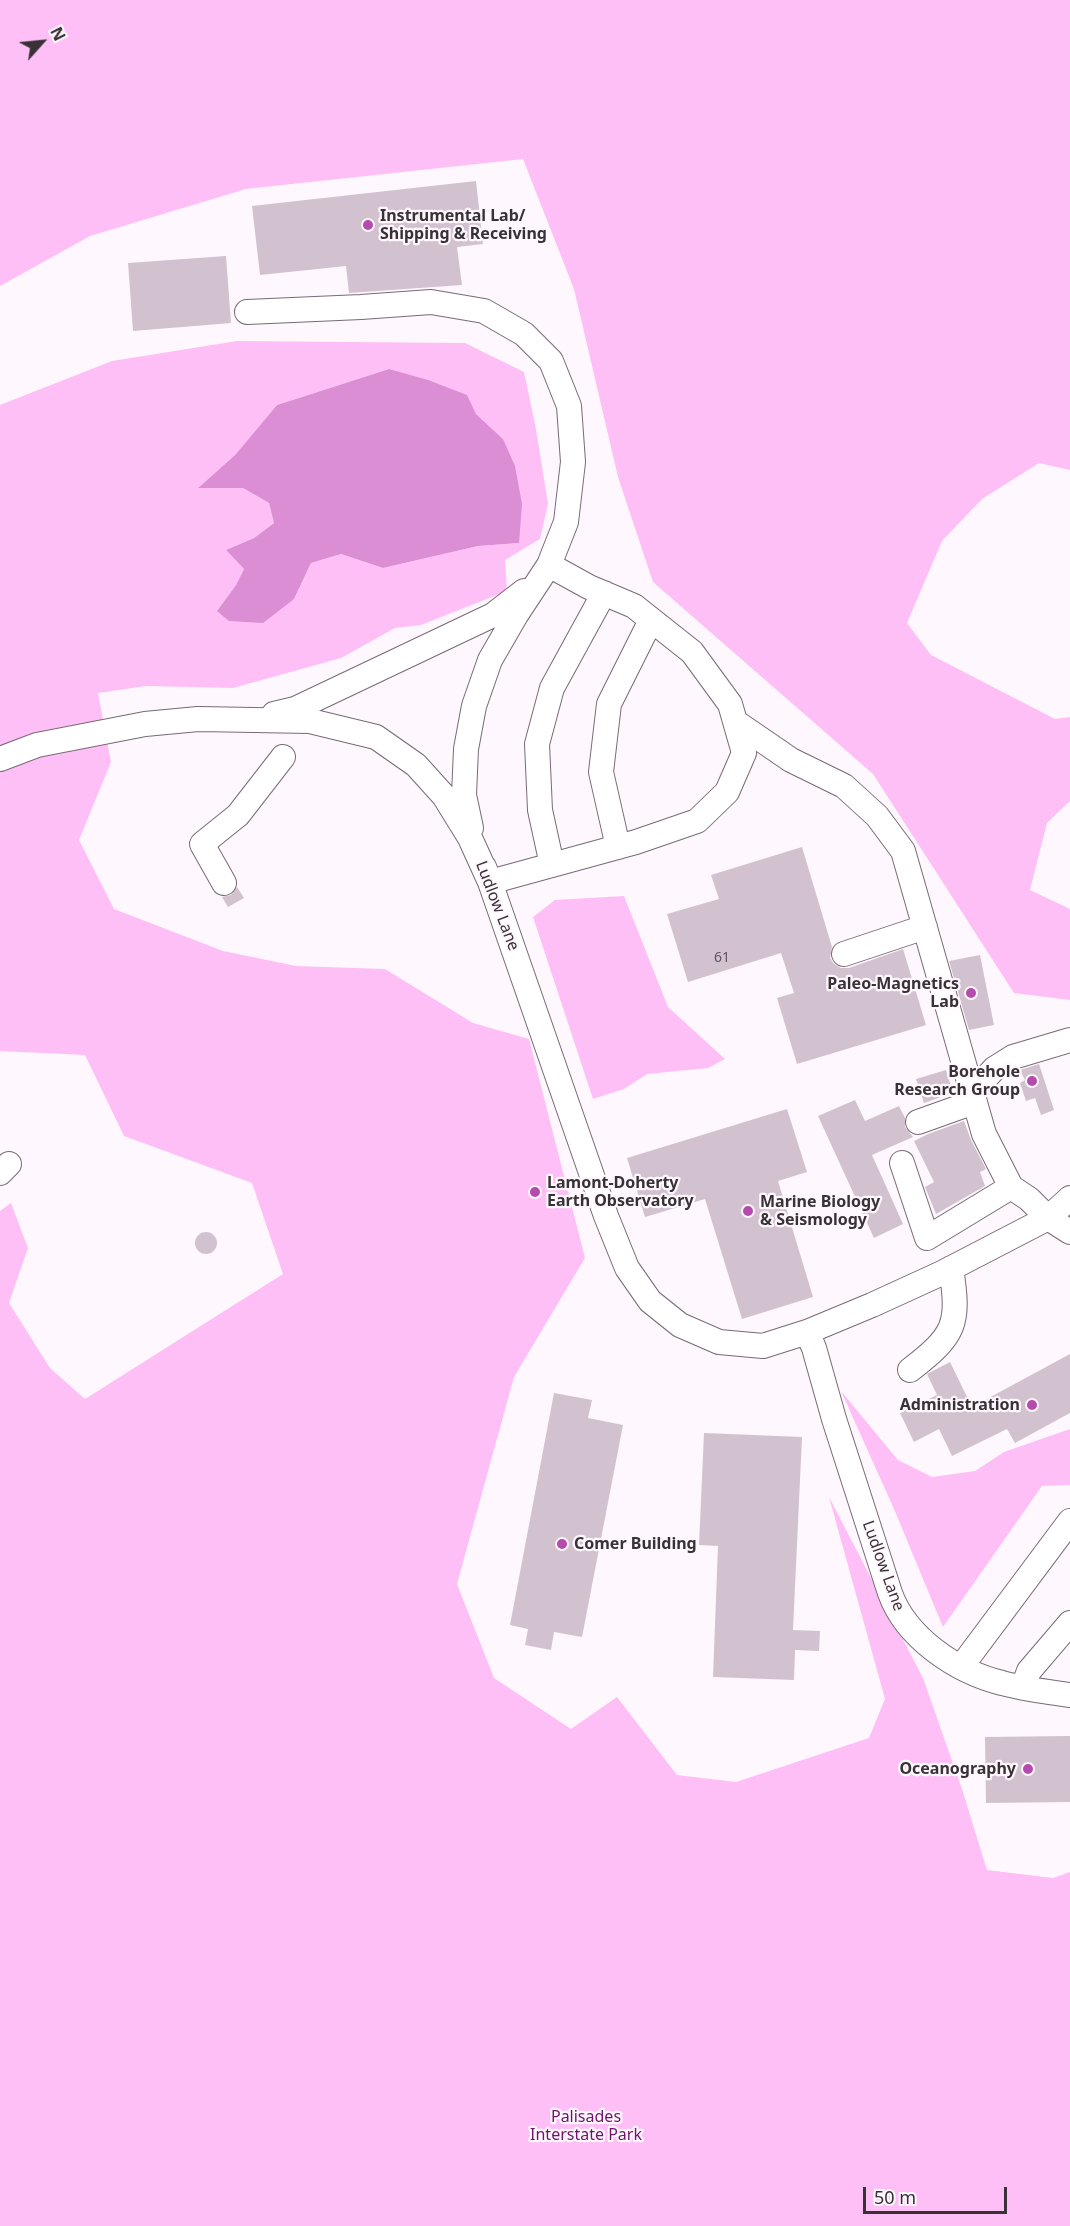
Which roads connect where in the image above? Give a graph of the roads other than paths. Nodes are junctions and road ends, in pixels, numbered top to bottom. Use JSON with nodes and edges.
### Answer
{"nodes":[{"id":1,"x":247,"y":312,"type":"dead end"},
{"id":2,"x":549,"y":565,"type":"junction"},
{"id":3,"x":604,"y":593,"type":"junction"},
{"id":4,"x":651,"y":620,"type":"junction"},
{"id":5,"x":251,"y":719,"type":"junction"},
{"id":6,"x":737,"y":723,"type":"junction"},
{"id":7,"x":283,"y":758,"type":"dead end"},
{"id":8,"x":0,"y":759,"type":"edge"},
{"id":9,"x":618,"y":847,"type":"junction"},
{"id":10,"x":552,"y":865,"type":"junction"},
{"id":11,"x":490,"y":882,"type":"junction"},
{"id":12,"x":224,"y":884,"type":"dead end"},
{"id":13,"x":925,"y":927,"type":"junction"},
{"id":14,"x":844,"y":954,"type":"dead end"},
{"id":15,"x":1070,"y":1040,"type":"edge"},
{"id":16,"x":973,"y":1098,"type":"junction"},
{"id":17,"x":918,"y":1122,"type":"dead end"},
{"id":18,"x":902,"y":1163,"type":"dead end"},
{"id":19,"x":1011,"y":1187,"type":"junction"},
{"id":20,"x":1070,"y":1198,"type":"edge"},
{"id":21,"x":1047,"y":1218,"type":"junction"},
{"id":22,"x":1070,"y":1232,"type":"edge"},
{"id":23,"x":951,"y":1268,"type":"junction"},
{"id":24,"x":807,"y":1332,"type":"junction"},
{"id":25,"x":910,"y":1370,"type":"dead end"},
{"id":26,"x":1070,"y":1521,"type":"edge"},
{"id":27,"x":1070,"y":1623,"type":"edge"},
{"id":28,"x":961,"y":1667,"type":"junction"},
{"id":29,"x":1023,"y":1688,"type":"junction"},
{"id":30,"x":1070,"y":1695,"type":"edge"}],
"edges":[{"from":1,"to":2,"type":"lane"},
{"from":2,"to":3,"type":"lane"},
{"from":2,"to":5,"type":"lane"},
{"from":2,"to":11,"type":"lane"},
{"from":3,"to":4,"type":"lane"},
{"from":3,"to":10,"type":"lane"},
{"from":4,"to":6,"type":"lane"},
{"from":4,"to":9,"type":"lane"},
{"from":5,"to":8,"type":"lane","name":"Ludlow Lane"},
{"from":5,"to":11,"type":"lane","name":"Ludlow Lane"},
{"from":6,"to":9,"type":"lane"},
{"from":6,"to":13,"type":"lane"},
{"from":7,"to":12,"type":"lane"},
{"from":9,"to":10,"type":"lane"},
{"from":10,"to":11,"type":"lane"},
{"from":11,"to":24,"type":"lane","name":"Ludlow Lane"},
{"from":13,"to":14,"type":"lane"},
{"from":13,"to":16,"type":"lane"},
{"from":15,"to":16,"type":"lane"},
{"from":16,"to":17,"type":"lane"},
{"from":16,"to":19,"type":"lane"},
{"from":18,"to":19,"type":"lane"},
{"from":19,"to":21,"type":"lane"},
{"from":20,"to":21,"type":"lane","name":"Ludlow Lane"},
{"from":21,"to":22,"type":"lane"},
{"from":21,"to":23,"type":"lane","name":"Ludlow Lane"},
{"from":23,"to":24,"type":"lane","name":"Ludlow Lane"},
{"from":23,"to":25,"type":"lane"},
{"from":24,"to":28,"type":"lane","name":"Ludlow Lane"},
{"from":26,"to":28,"type":"lane"},
{"from":27,"to":29,"type":"lane"},
{"from":28,"to":29,"type":"lane","name":"Ludlow Lane"},
{"from":29,"to":30,"type":"lane","name":"Ludlow Lane"}]}
